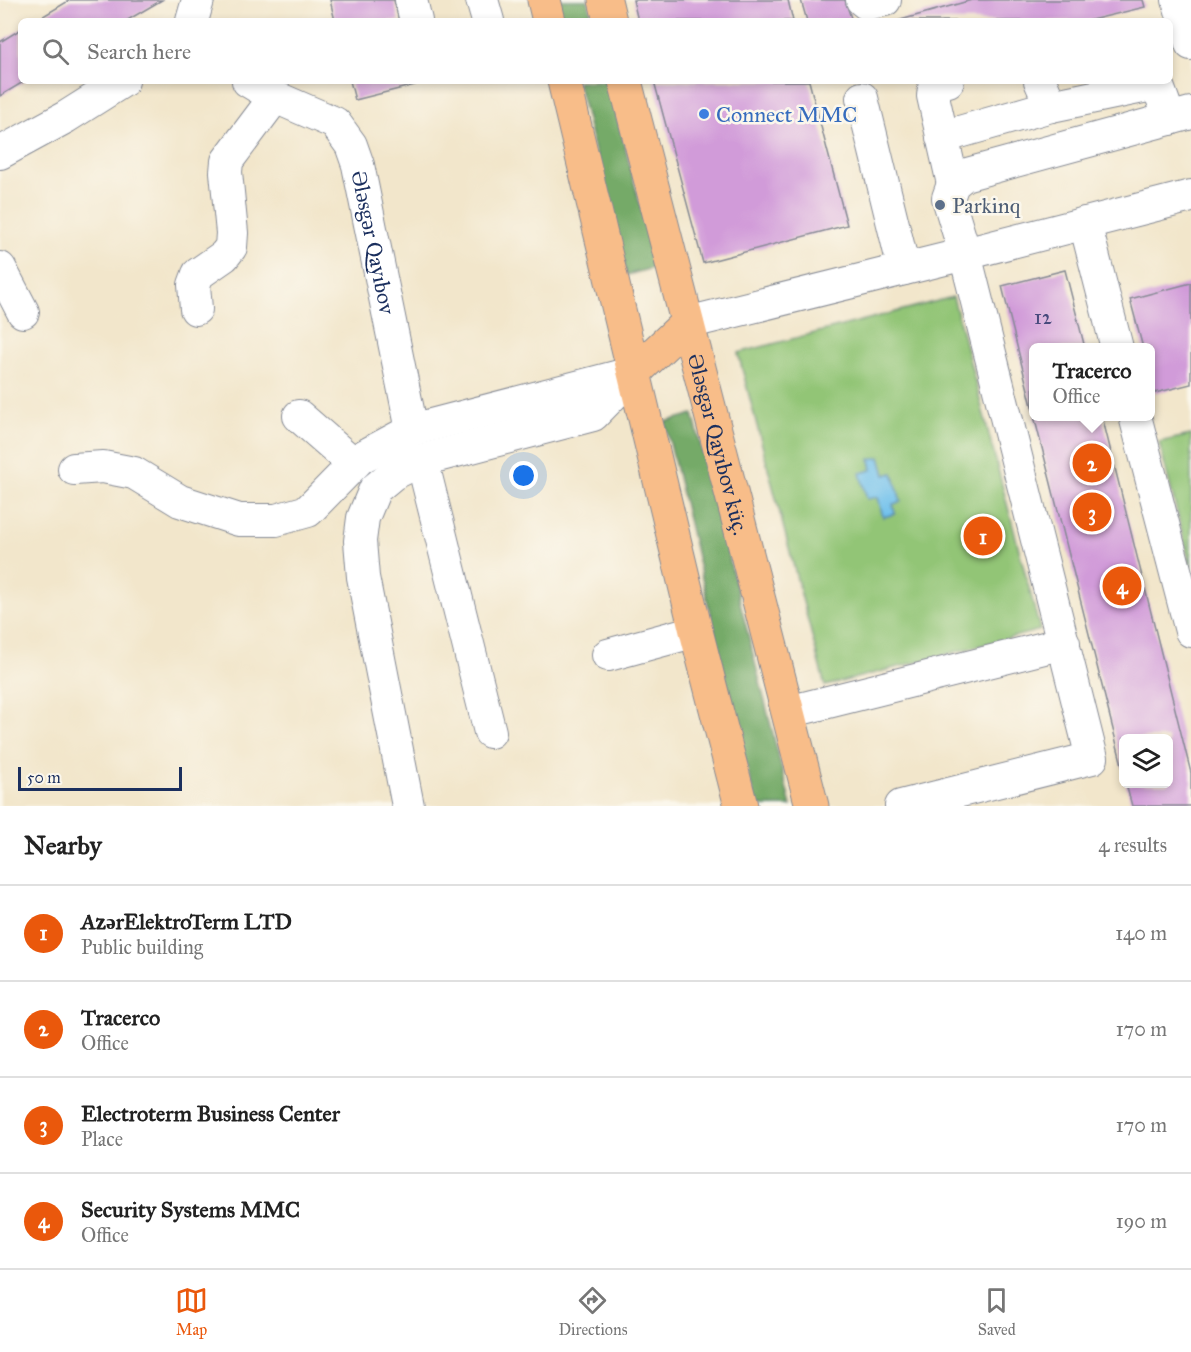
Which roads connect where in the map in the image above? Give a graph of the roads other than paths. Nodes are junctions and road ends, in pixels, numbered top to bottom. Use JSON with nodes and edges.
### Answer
{"nodes":[{"id":1,"x":198,"y":0,"type":"edge"},
{"id":2,"x":411,"y":0,"type":"edge"},
{"id":3,"x":482,"y":0,"type":"edge"},
{"id":4,"x":544,"y":0,"type":"edge"},
{"id":5,"x":605,"y":0,"type":"edge"},
{"id":6,"x":862,"y":0,"type":"edge"},
{"id":7,"x":885,"y":0,"type":"edge"},
{"id":8,"x":1178,"y":0,"type":"edge"},
{"id":9,"x":193,"y":18,"type":"edge"},
{"id":10,"x":415,"y":18,"type":"edge"},
{"id":11,"x":487,"y":18,"type":"edge"},
{"id":12,"x":548,"y":18,"type":"edge"},
{"id":13,"x":609,"y":18,"type":"edge"},
{"id":14,"x":1191,"y":44,"type":"edge"},
{"id":15,"x":118,"y":84,"type":"edge"},
{"id":16,"x":253,"y":84,"type":"edge"},
{"id":17,"x":565,"y":84,"type":"edge"},
{"id":18,"x":627,"y":84,"type":"edge"},
{"id":19,"x":939,"y":84,"type":"edge"},
{"id":20,"x":1144,"y":84,"type":"edge"},
{"id":21,"x":1156,"y":84,"type":"edge"},
{"id":22,"x":1045,"y":94,"type":"edge"},
{"id":23,"x":275,"y":97,"type":"junction"},
{"id":24,"x":862,"y":98,"type":"dead end"},
{"id":25,"x":1181,"y":116,"type":"edge"},
{"id":26,"x":942,"y":137,"type":"junction"},
{"id":27,"x":0,"y":153,"type":"edge"},
{"id":28,"x":953,"y":184,"type":"junction"},
{"id":29,"x":1191,"y":196,"type":"edge"},
{"id":30,"x":1085,"y":223,"type":"junction"},
{"id":31,"x":965,"y":254,"type":"junction"},
{"id":32,"x":0,"y":268,"type":"edge"},
{"id":33,"x":904,"y":269,"type":"junction"},
{"id":34,"x":196,"y":309,"type":"dead end"},
{"id":35,"x":23,"y":312,"type":"dead end"},
{"id":36,"x":687,"y":323,"type":"junction"},
{"id":37,"x":1116,"y":343,"type":"edge"},
{"id":38,"x":634,"y":372,"type":"junction"},
{"id":39,"x":299,"y":417,"type":"dead end"},
{"id":40,"x":1136,"y":421,"type":"edge"},
{"id":41,"x":412,"y":430,"type":"junction"},
{"id":42,"x":422,"y":460,"type":"junction"},
{"id":43,"x":354,"y":464,"type":"junction"},
{"id":44,"x":74,"y":469,"type":"dead end"},
{"id":45,"x":696,"y":631,"type":"junction"},
{"id":46,"x":1191,"y":631,"type":"edge"},
{"id":47,"x":1064,"y":643,"type":"junction"},
{"id":48,"x":608,"y":655,"type":"dead end"},
{"id":49,"x":788,"y":712,"type":"junction"},
{"id":50,"x":490,"y":732,"type":"dead end"},
{"id":51,"x":408,"y":806,"type":"edge"},
{"id":52,"x":741,"y":806,"type":"edge"},
{"id":53,"x":812,"y":806,"type":"edge"},
{"id":54,"x":901,"y":806,"type":"edge"}],
"edges":[{"from":1,"to":9,"type":"street"},
{"from":2,"to":10,"type":"street"},
{"from":3,"to":11,"type":"street"},
{"from":4,"to":12,"type":"main road"},
{"from":5,"to":13,"type":"main road"},
{"from":6,"to":7,"type":"street"},
{"from":8,"to":14,"type":"street"},
{"from":15,"to":27,"type":"street"},
{"from":16,"to":23,"type":"street","name":"Ələsgər Qayıbov"},
{"from":17,"to":38,"type":"main road"},
{"from":18,"to":36,"type":"main road","name":"Ələsgər Qayıbov küç."},
{"from":19,"to":26,"type":"street"},
{"from":20,"to":22,"type":"street"},
{"from":21,"to":25,"type":"street"},
{"from":22,"to":26,"type":"street"},
{"from":23,"to":34,"type":"street"},
{"from":23,"to":41,"type":"street","name":"Ələsgər Qayıbov"},
{"from":24,"to":33,"type":"street"},
{"from":25,"to":28,"type":"street"},
{"from":26,"to":28,"type":"street"},
{"from":28,"to":31,"type":"street"},
{"from":29,"to":30,"type":"street"},
{"from":30,"to":31,"type":"street"},
{"from":30,"to":37,"type":"street"},
{"from":31,"to":33,"type":"street"},
{"from":31,"to":47,"type":"street"},
{"from":32,"to":35,"type":"street"},
{"from":33,"to":36,"type":"street"},
{"from":36,"to":38,"type":"main road"},
{"from":36,"to":49,"type":"main road","name":"Ələsgər Qayıbov küç."},
{"from":38,"to":41,"type":"street"},
{"from":38,"to":42,"type":"street"},
{"from":38,"to":45,"type":"main road"},
{"from":39,"to":43,"type":"street"},
{"from":40,"to":46,"type":"street"},
{"from":41,"to":43,"type":"street"},
{"from":42,"to":50,"type":"street"},
{"from":42,"to":51,"type":"street"},
{"from":43,"to":44,"type":"street"},
{"from":45,"to":48,"type":"street"},
{"from":45,"to":52,"type":"main road"},
{"from":47,"to":49,"type":"street"},
{"from":47,"to":54,"type":"street"},
{"from":49,"to":53,"type":"main road","name":"Ələsgər Qayıbov küç."}]}
